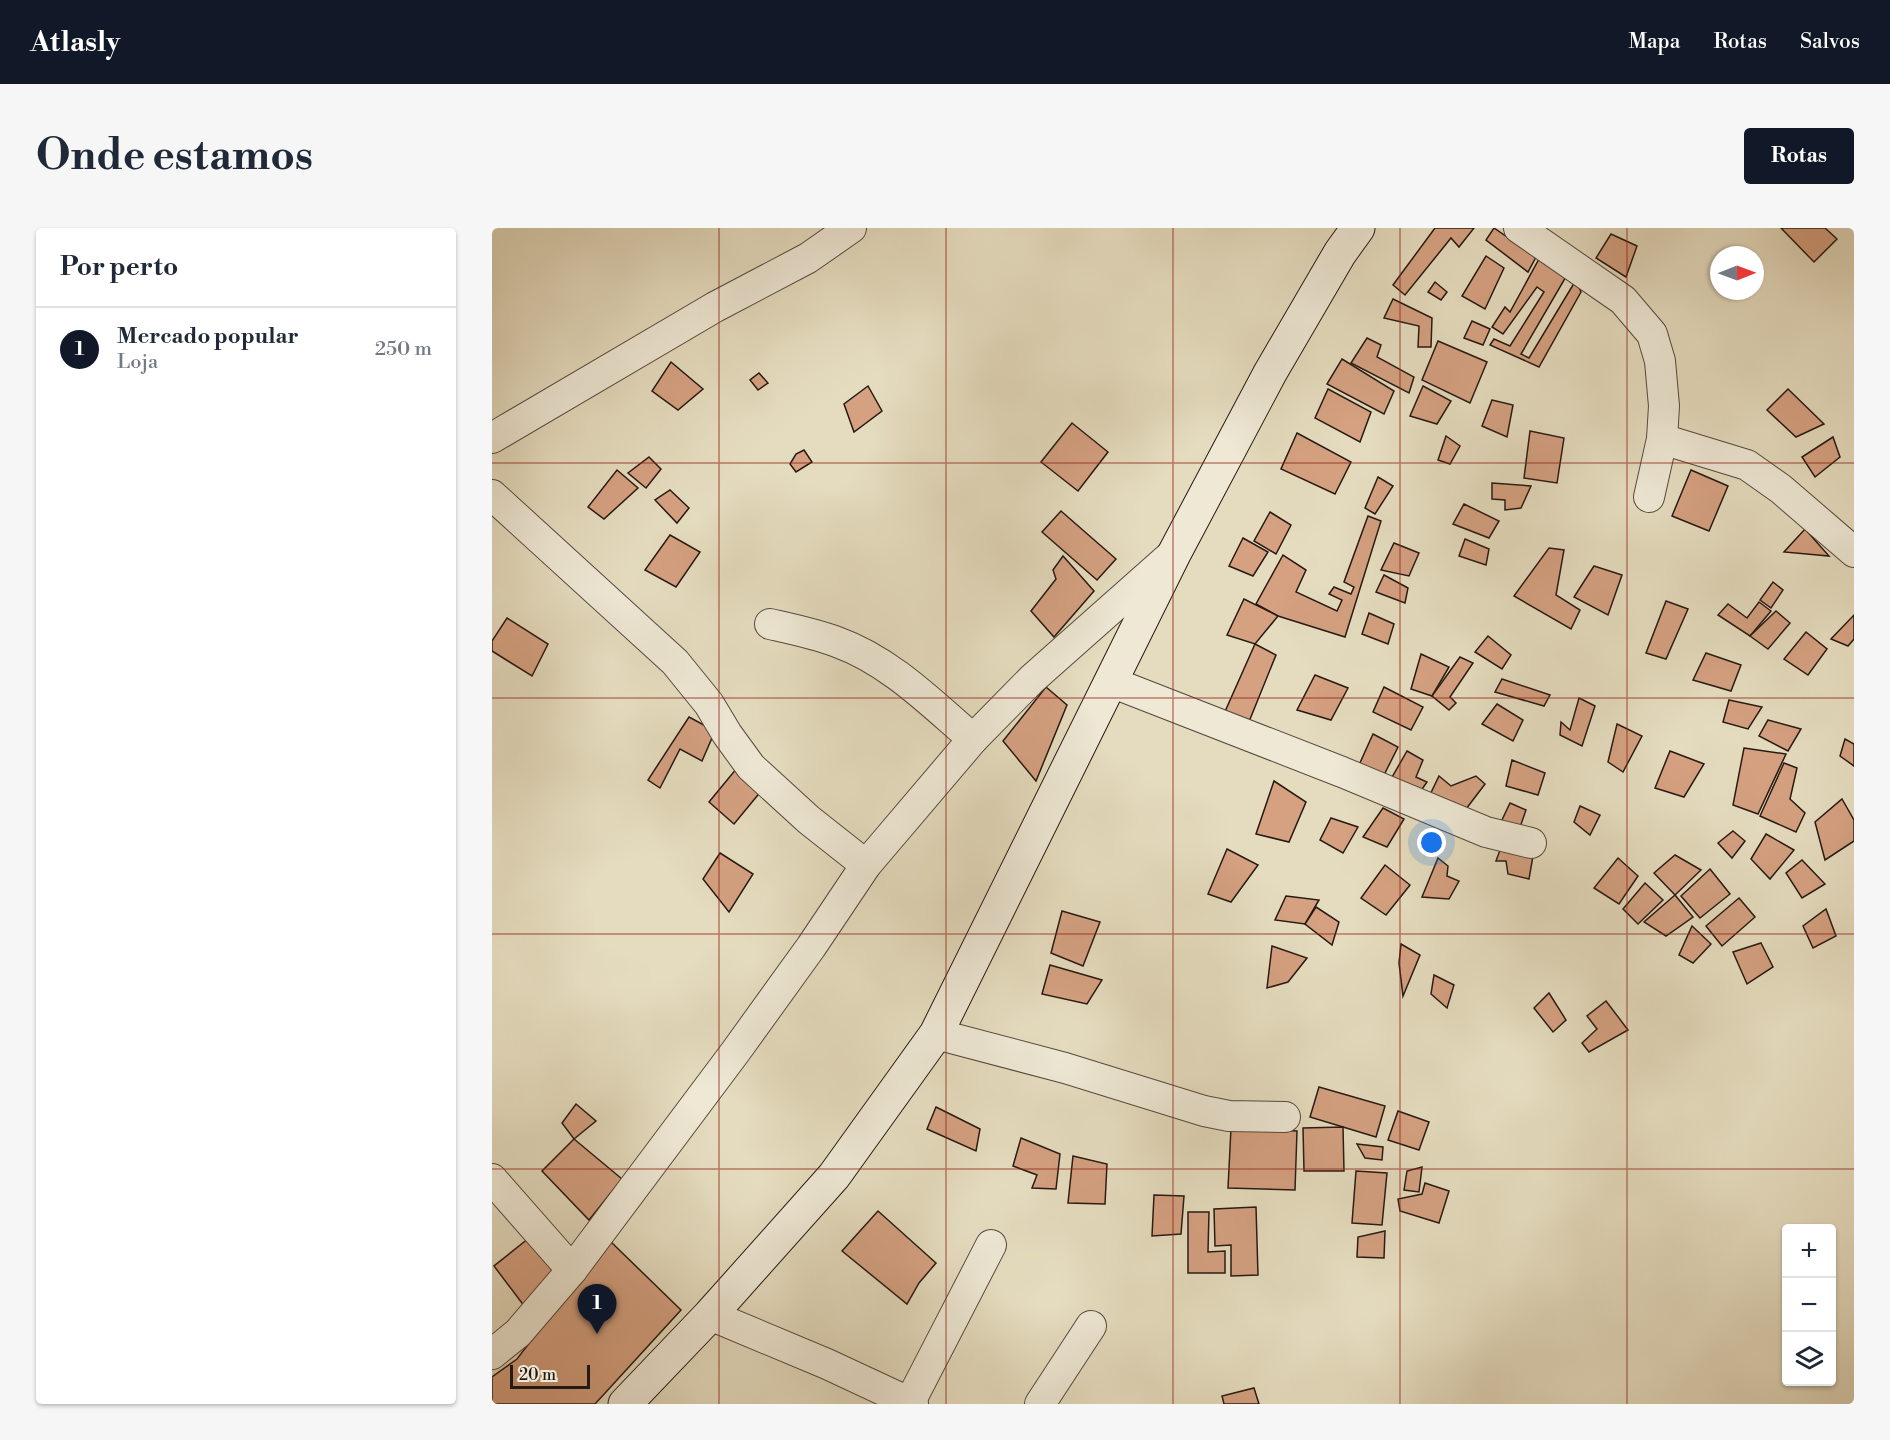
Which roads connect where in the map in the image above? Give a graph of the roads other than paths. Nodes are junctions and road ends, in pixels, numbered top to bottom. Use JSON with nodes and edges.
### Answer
{"nodes":[{"id":1,"x":851,"y":228,"type":"edge"},
{"id":2,"x":1358,"y":228,"type":"edge"},
{"id":3,"x":1519,"y":228,"type":"edge"},
{"id":4,"x":492,"y":438,"type":"edge"},
{"id":5,"x":1662,"y":439,"type":"junction"},
{"id":6,"x":492,"y":495,"type":"edge"},
{"id":7,"x":1649,"y":498,"type":"dead end"},
{"id":8,"x":1175,"y":552,"type":"junction"},
{"id":9,"x":1854,"y":552,"type":"edge"},
{"id":10,"x":770,"y":624,"type":"dead end"},
{"id":11,"x":1111,"y":681,"type":"junction"},
{"id":12,"x":973,"y":739,"type":"junction"},
{"id":13,"x":1531,"y":843,"type":"dead end"},
{"id":14,"x":866,"y":865,"type":"junction"},
{"id":15,"x":936,"y":1034,"type":"junction"},
{"id":16,"x":1285,"y":1117,"type":"dead end"},
{"id":17,"x":492,"y":1179,"type":"edge"},
{"id":18,"x":991,"y":1245,"type":"dead end"},
{"id":19,"x":572,"y":1270,"type":"junction"},
{"id":20,"x":710,"y":1315,"type":"junction"},
{"id":21,"x":1091,"y":1326,"type":"dead end"},
{"id":22,"x":492,"y":1354,"type":"edge"},
{"id":23,"x":912,"y":1403,"type":"edge"},
{"id":24,"x":625,"y":1404,"type":"edge"},
{"id":25,"x":1040,"y":1404,"type":"edge"}],
"edges":[{"from":1,"to":4,"type":"street"},
{"from":2,"to":8,"type":"street"},
{"from":3,"to":5,"type":"street"},
{"from":5,"to":7,"type":"street"},
{"from":5,"to":9,"type":"street"},
{"from":6,"to":14,"type":"street"},
{"from":8,"to":11,"type":"street"},
{"from":8,"to":12,"type":"street"},
{"from":10,"to":12,"type":"street"},
{"from":11,"to":13,"type":"street"},
{"from":11,"to":15,"type":"street"},
{"from":12,"to":14,"type":"street"},
{"from":14,"to":19,"type":"street"},
{"from":15,"to":16,"type":"street"},
{"from":15,"to":20,"type":"street"},
{"from":17,"to":19,"type":"street"},
{"from":18,"to":23,"type":"street"},
{"from":19,"to":22,"type":"street"},
{"from":20,"to":23,"type":"street"},
{"from":20,"to":24,"type":"street"},
{"from":21,"to":25,"type":"street"}]}
